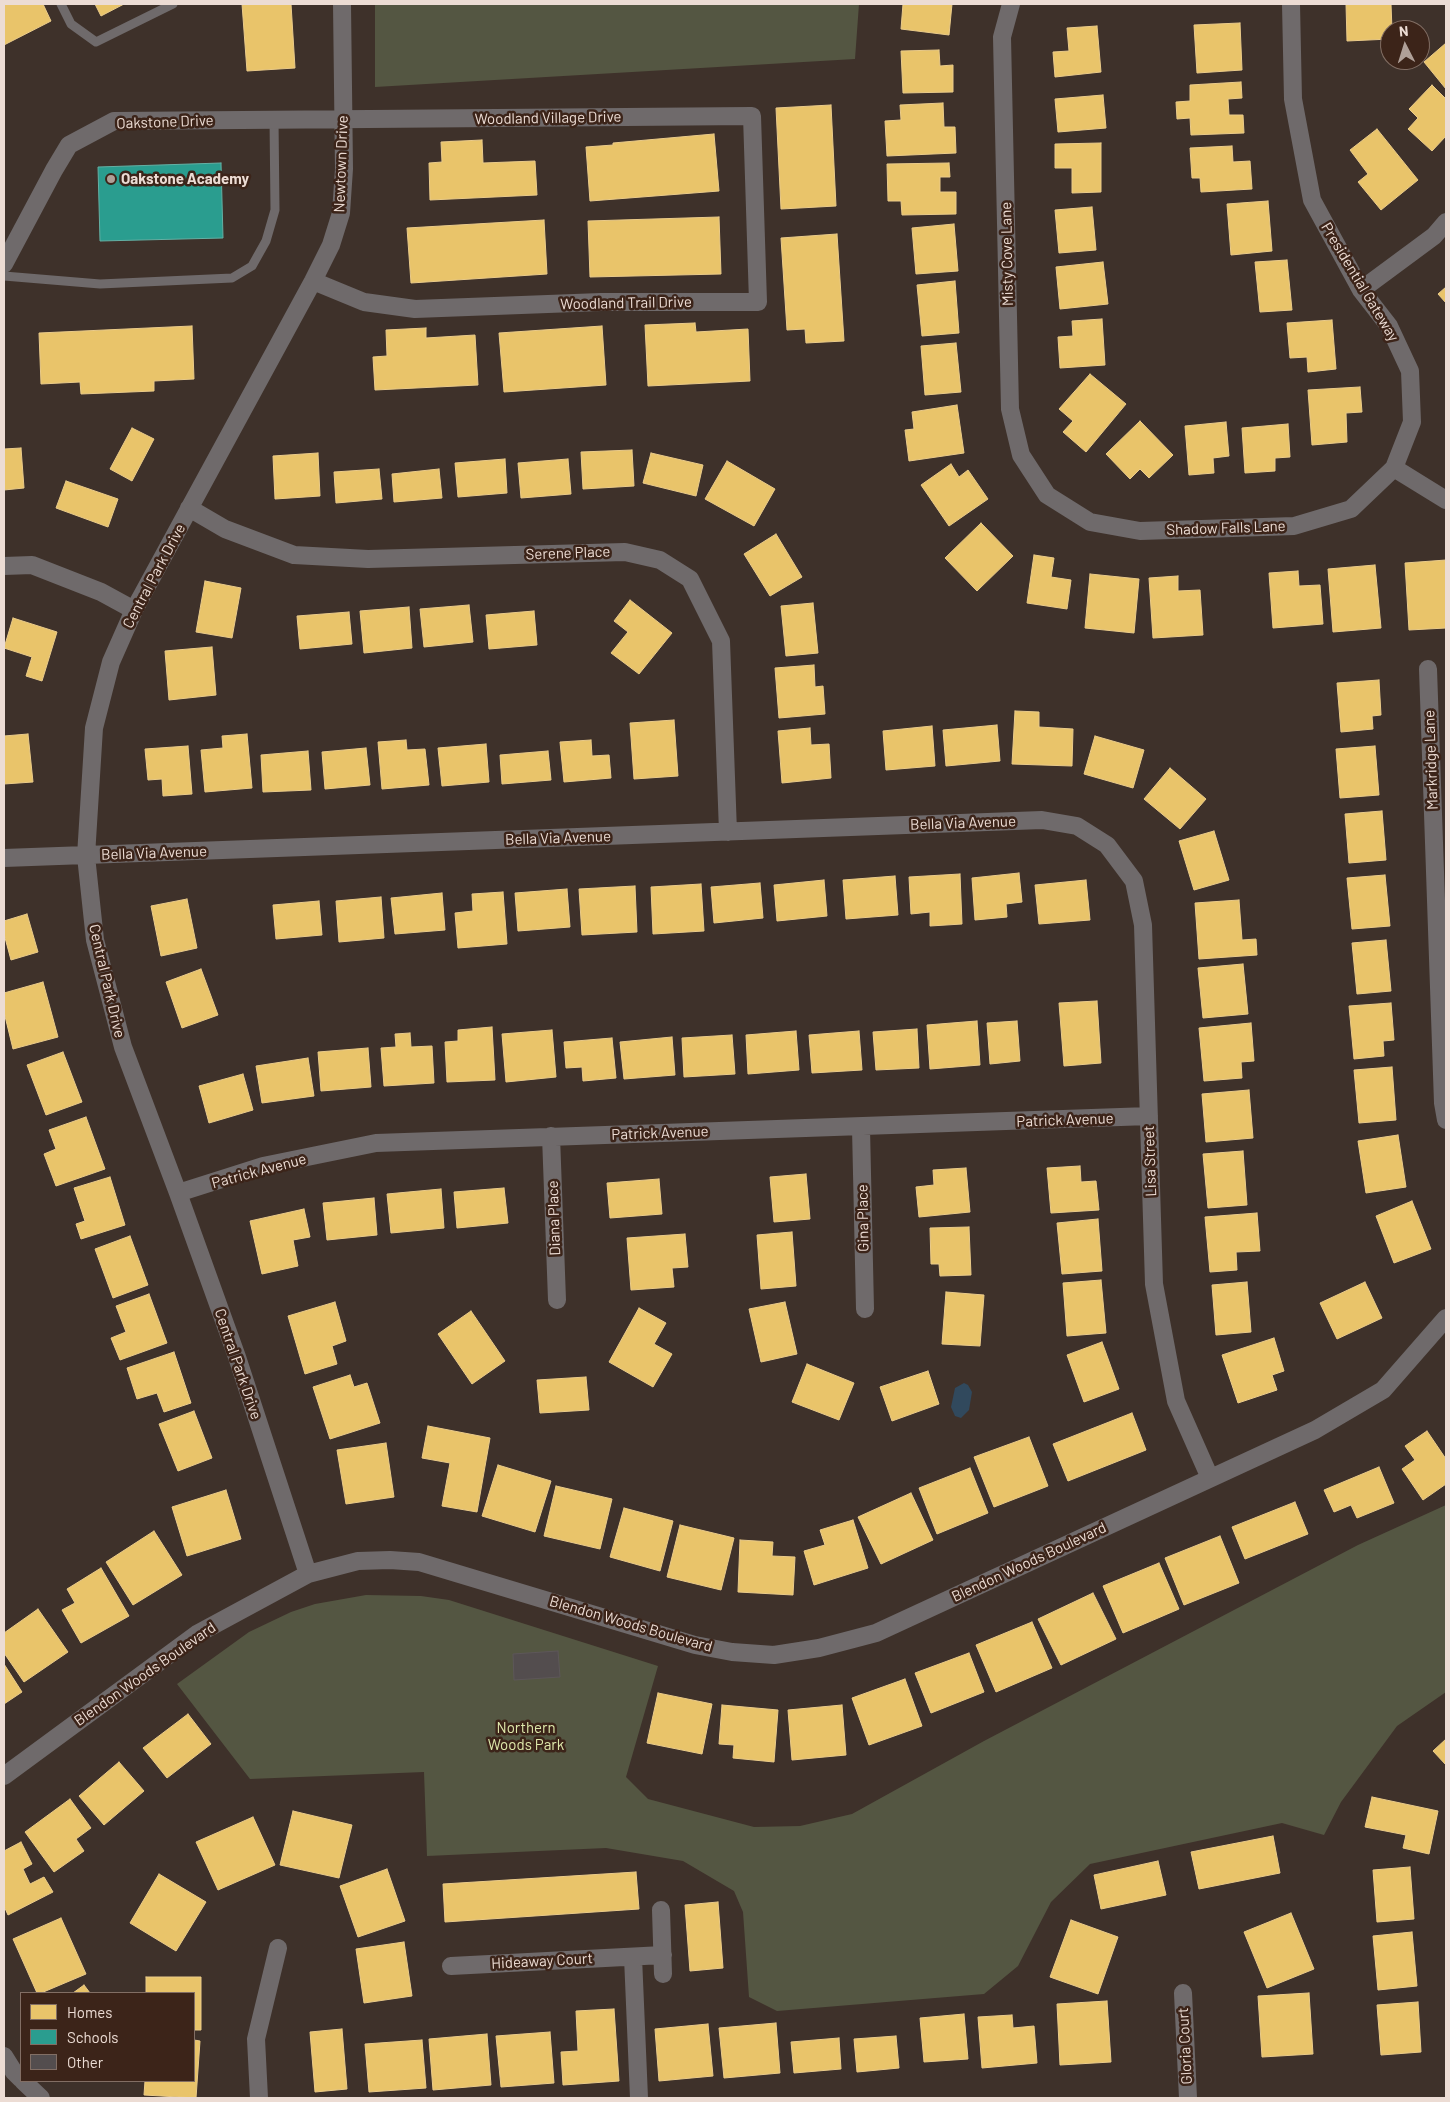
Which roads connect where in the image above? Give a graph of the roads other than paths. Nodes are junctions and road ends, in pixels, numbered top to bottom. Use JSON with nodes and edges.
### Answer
{"nodes":[{"id":1,"x":61,"y":4,"type":"edge"},
{"id":2,"x":173,"y":4,"type":"edge"},
{"id":3,"x":342,"y":4,"type":"edge"},
{"id":4,"x":1010,"y":4,"type":"edge"},
{"id":5,"x":1291,"y":4,"type":"edge"},
{"id":6,"x":752,"y":116,"type":"joint"},
{"id":7,"x":343,"y":118,"type":"junction"},
{"id":8,"x":274,"y":119,"type":"junction"},
{"id":9,"x":1446,"y":222,"type":"edge"},
{"id":10,"x":4,"y":264,"type":"edge"},
{"id":11,"x":4,"y":276,"type":"edge"},
{"id":12,"x":313,"y":281,"type":"junction"},
{"id":13,"x":1361,"y":290,"type":"junction"},
{"id":14,"x":280,"y":341,"type":"joint"},
{"id":15,"x":1394,"y":468,"type":"junction"},
{"id":16,"x":1047,"y":495,"type":"joint"},
{"id":17,"x":1446,"y":500,"type":"edge"},
{"id":18,"x":189,"y":508,"type":"junction"},
{"id":19,"x":4,"y":566,"type":"edge"},
{"id":20,"x":134,"y":610,"type":"junction"},
{"id":21,"x":1428,"y":669,"type":"dead end"},
{"id":22,"x":728,"y":832,"type":"junction"},
{"id":23,"x":1107,"y":844,"type":"joint"},
{"id":24,"x":86,"y":856,"type":"junction"},
{"id":25,"x":4,"y":858,"type":"edge"},
{"id":26,"x":1149,"y":1116,"type":"junction"},
{"id":27,"x":1446,"y":1120,"type":"edge"},
{"id":28,"x":861,"y":1128,"type":"junction"},
{"id":29,"x":551,"y":1136,"type":"junction"},
{"id":30,"x":178,"y":1194,"type":"junction"},
{"id":31,"x":557,"y":1300,"type":"dead end"},
{"id":32,"x":864,"y":1309,"type":"dead end"},
{"id":33,"x":1446,"y":1318,"type":"edge"},
{"id":34,"x":1210,"y":1478,"type":"junction"},
{"id":35,"x":308,"y":1574,"type":"junction"},
{"id":36,"x":4,"y":1776,"type":"edge"},
{"id":37,"x":661,"y":1910,"type":"dead end"},
{"id":38,"x":278,"y":1948,"type":"dead end"},
{"id":39,"x":663,"y":1955,"type":"junction"},
{"id":40,"x":633,"y":1957,"type":"junction"},
{"id":41,"x":451,"y":1966,"type":"dead end"},
{"id":42,"x":664,"y":1974,"type":"dead end"},
{"id":43,"x":1183,"y":1994,"type":"dead end"},
{"id":44,"x":4,"y":2056,"type":"edge"},
{"id":45,"x":20,"y":2078,"type":"edge"},
{"id":46,"x":24,"y":2082,"type":"edge"},
{"id":47,"x":41,"y":2098,"type":"edge"},
{"id":48,"x":259,"y":2098,"type":"edge"},
{"id":49,"x":639,"y":2098,"type":"edge"},
{"id":50,"x":1188,"y":2098,"type":"edge"}],
"edges":[{"from":1,"to":2,"type":"lane"},
{"from":3,"to":7,"type":"street","name":"Newtown Drive"},
{"from":4,"to":16,"type":"street","name":"Misty Cove Lane"},
{"from":5,"to":13,"type":"street","name":"Presidential Gateway"},
{"from":6,"to":7,"type":"street","name":"Woodland Village Drive"},
{"from":6,"to":12,"type":"street","name":"Woodland Trail Drive"},
{"from":7,"to":8,"type":"street","name":"Oakstone Drive"},
{"from":7,"to":12,"type":"street","name":"Newtown Drive"},
{"from":8,"to":10,"type":"street","name":"Oakstone Drive"},
{"from":8,"to":11,"type":"lane"},
{"from":9,"to":13,"type":"street"},
{"from":12,"to":14,"type":"street","name":"Newtown Drive"},
{"from":13,"to":15,"type":"street","name":"Presidential Gateway"},
{"from":14,"to":18,"type":"street","name":"Central Park Drive"},
{"from":15,"to":16,"type":"street","name":"Shadow Falls Lane"},
{"from":15,"to":17,"type":"street"},
{"from":18,"to":20,"type":"street","name":"Central Park Drive"},
{"from":18,"to":22,"type":"street","name":"Serene Place"},
{"from":19,"to":20,"type":"street"},
{"from":20,"to":24,"type":"street","name":"Central Park Drive"},
{"from":21,"to":27,"type":"street","name":"Markridge Lane"},
{"from":22,"to":23,"type":"street","name":"Bella Via Avenue"},
{"from":22,"to":24,"type":"street","name":"Bella Via Avenue"},
{"from":23,"to":26,"type":"street","name":"Lisa Street"},
{"from":24,"to":25,"type":"street","name":"Bella Via Avenue"},
{"from":24,"to":30,"type":"street","name":"Central Park Drive"},
{"from":26,"to":28,"type":"street","name":"Patrick Avenue"},
{"from":26,"to":34,"type":"street","name":"Lisa Street"},
{"from":28,"to":29,"type":"street","name":"Patrick Avenue"},
{"from":28,"to":32,"type":"street","name":"Gina Place"},
{"from":29,"to":30,"type":"street","name":"Patrick Avenue"},
{"from":29,"to":31,"type":"street","name":"Diana Place"},
{"from":30,"to":35,"type":"street","name":"Central Park Drive"},
{"from":33,"to":34,"type":"street","name":"Blendon Woods Boulevard"},
{"from":34,"to":35,"type":"street","name":"Blendon Woods Boulevard"},
{"from":35,"to":36,"type":"street","name":"Blendon Woods Boulevard"},
{"from":37,"to":39,"type":"street"},
{"from":38,"to":48,"type":"street"},
{"from":39,"to":40,"type":"street","name":"Hideaway Court"},
{"from":39,"to":42,"type":"street"},
{"from":40,"to":41,"type":"street","name":"Hideaway Court"},
{"from":40,"to":49,"type":"street"},
{"from":43,"to":50,"type":"street","name":"Gloria Court"},
{"from":44,"to":45,"type":"street"},
{"from":46,"to":47,"type":"street"}]}
